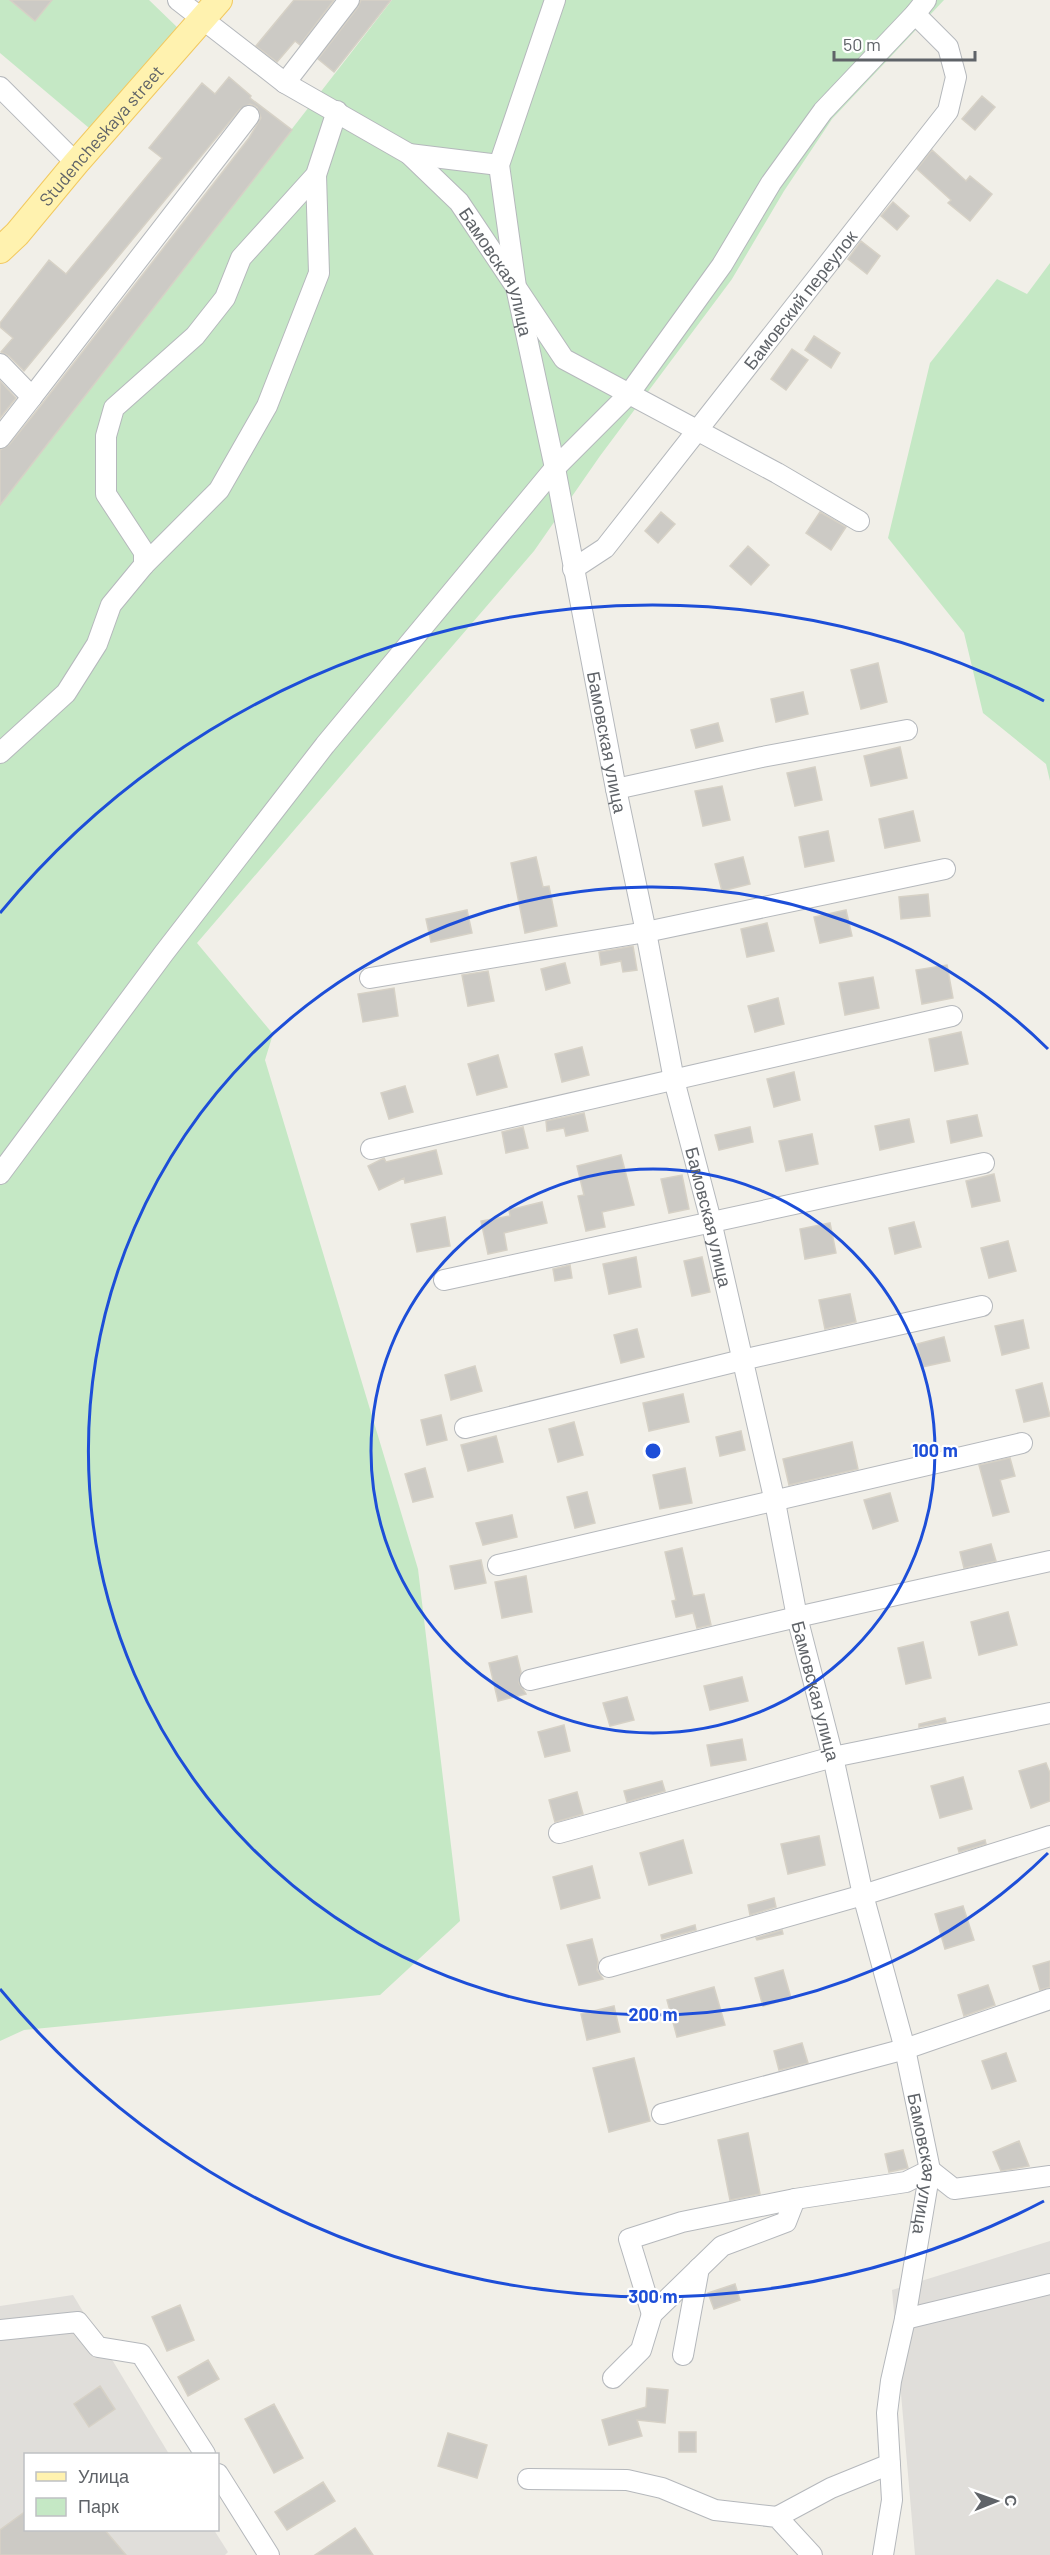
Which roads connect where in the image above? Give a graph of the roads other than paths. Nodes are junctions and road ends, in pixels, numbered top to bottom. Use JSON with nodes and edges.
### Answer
{"nodes":[{"id":1,"x":178,"y":0,"type":"edge"},
{"id":2,"x":219,"y":0,"type":"edge"},
{"id":3,"x":350,"y":0,"type":"edge"},
{"id":4,"x":555,"y":0,"type":"edge"},
{"id":5,"x":921,"y":7,"type":"edge"},
{"id":6,"x":201,"y":20,"type":"junction"},
{"id":7,"x":285,"y":83,"type":"junction"},
{"id":8,"x":0,"y":87,"type":"edge"},
{"id":9,"x":337,"y":111,"type":"junction"},
{"id":10,"x":249,"y":116,"type":"dead end"},
{"id":11,"x":409,"y":154,"type":"junction"},
{"id":12,"x":76,"y":163,"type":"junction"},
{"id":13,"x":499,"y":165,"type":"junction"},
{"id":14,"x":316,"y":175,"type":"junction"},
{"id":15,"x":0,"y":250,"type":"edge"},
{"id":16,"x":516,"y":287,"type":"junction"},
{"id":17,"x":0,"y":364,"type":"edge"},
{"id":18,"x":629,"y":394,"type":"junction"},
{"id":19,"x":32,"y":398,"type":"junction"},
{"id":20,"x":697,"y":430,"type":"junction"},
{"id":21,"x":0,"y":438,"type":"edge"},
{"id":22,"x":555,"y":468,"type":"junction"},
{"id":23,"x":859,"y":521,"type":"dead end"},
{"id":24,"x":144,"y":565,"type":"junction"},
{"id":25,"x":573,"y":568,"type":"junction"},
{"id":26,"x":907,"y":730,"type":"dead end"},
{"id":27,"x":0,"y":753,"type":"edge"},
{"id":28,"x":616,"y":789,"type":"junction"},
{"id":29,"x":945,"y":869,"type":"dead end"},
{"id":30,"x":646,"y":932,"type":"junction"},
{"id":31,"x":370,"y":978,"type":"dead end"},
{"id":32,"x":952,"y":1017,"type":"dead end"},
{"id":33,"x":675,"y":1080,"type":"junction"},
{"id":34,"x":371,"y":1149,"type":"dead end"},
{"id":35,"x":984,"y":1163,"type":"dead end"},
{"id":36,"x":0,"y":1174,"type":"edge"},
{"id":37,"x":711,"y":1221,"type":"junction"},
{"id":38,"x":444,"y":1280,"type":"dead end"},
{"id":39,"x":982,"y":1306,"type":"dead end"},
{"id":40,"x":742,"y":1360,"type":"junction"},
{"id":41,"x":465,"y":1428,"type":"dead end"},
{"id":42,"x":1022,"y":1443,"type":"dead end"},
{"id":43,"x":775,"y":1502,"type":"junction"},
{"id":44,"x":1050,"y":1562,"type":"edge"},
{"id":45,"x":498,"y":1565,"type":"dead end"},
{"id":46,"x":797,"y":1617,"type":"junction"},
{"id":47,"x":530,"y":1680,"type":"dead end"},
{"id":48,"x":1050,"y":1713,"type":"edge"},
{"id":49,"x":832,"y":1757,"type":"junction"},
{"id":50,"x":559,"y":1833,"type":"dead end"},
{"id":51,"x":1050,"y":1836,"type":"edge"},
{"id":52,"x":863,"y":1895,"type":"junction"},
{"id":53,"x":609,"y":1968,"type":"dead end"},
{"id":54,"x":1050,"y":1999,"type":"edge"},
{"id":55,"x":905,"y":2049,"type":"junction"},
{"id":56,"x":662,"y":2114,"type":"dead end"},
{"id":57,"x":930,"y":2170,"type":"junction"},
{"id":58,"x":1050,"y":2176,"type":"edge"},
{"id":59,"x":795,"y":2199,"type":"junction"},
{"id":60,"x":699,"y":2268,"type":"junction"},
{"id":61,"x":1050,"y":2284,"type":"edge"},
{"id":62,"x":652,"y":2314,"type":"junction"},
{"id":63,"x":905,"y":2319,"type":"junction"},
{"id":64,"x":0,"y":2330,"type":"edge"},
{"id":65,"x":683,"y":2355,"type":"dead end"},
{"id":66,"x":613,"y":2378,"type":"dead end"},
{"id":67,"x":204,"y":2453,"type":"edge"},
{"id":68,"x":890,"y":2464,"type":"junction"},
{"id":69,"x":219,"y":2476,"type":"edge"},
{"id":70,"x":528,"y":2479,"type":"dead end"},
{"id":71,"x":777,"y":2517,"type":"junction"},
{"id":72,"x":269,"y":2555,"type":"edge"},
{"id":73,"x":812,"y":2555,"type":"edge"},
{"id":74,"x":883,"y":2555,"type":"edge"}],
"edges":[{"from":1,"to":6,"type":"street","name":"Бамовская улица"},
{"from":2,"to":6,"type":"main road","name":"Studencheskaya street"},
{"from":3,"to":7,"type":"street"},
{"from":4,"to":13,"type":"street"},
{"from":5,"to":18,"type":"street"},
{"from":5,"to":20,"type":"street","name":"Бамовский переулок"},
{"from":6,"to":7,"type":"street","name":"Бамовская улица"},
{"from":6,"to":12,"type":"main road","name":"Studencheskaya street"},
{"from":7,"to":9,"type":"street","name":"Бамовская улица"},
{"from":8,"to":12,"type":"street"},
{"from":9,"to":11,"type":"street","name":"Бамовская улица"},
{"from":9,"to":14,"type":"street"},
{"from":10,"to":19,"type":"street"},
{"from":11,"to":13,"type":"street"},
{"from":11,"to":16,"type":"street","name":"Бамовская улица"},
{"from":12,"to":15,"type":"main road","name":"Studencheskaya street"},
{"from":13,"to":16,"type":"street"},
{"from":14,"to":24,"type":"street"},
{"from":14,"to":24,"type":"street"},
{"from":16,"to":18,"type":"street"},
{"from":16,"to":22,"type":"street","name":"Бамовская улица"},
{"from":17,"to":19,"type":"street"},
{"from":18,"to":20,"type":"street"},
{"from":18,"to":22,"type":"street"},
{"from":19,"to":21,"type":"street"},
{"from":20,"to":23,"type":"street"},
{"from":20,"to":25,"type":"street","name":"Бамовский переулок"},
{"from":22,"to":25,"type":"street","name":"Бамовская улица"},
{"from":22,"to":36,"type":"street"},
{"from":24,"to":27,"type":"street"},
{"from":25,"to":28,"type":"street","name":"Бамовская улица"},
{"from":26,"to":28,"type":"street"},
{"from":28,"to":30,"type":"street","name":"Бамовская улица"},
{"from":29,"to":30,"type":"street"},
{"from":30,"to":31,"type":"street"},
{"from":30,"to":33,"type":"street","name":"Бамовская улица"},
{"from":32,"to":33,"type":"street"},
{"from":33,"to":34,"type":"street"},
{"from":33,"to":37,"type":"street","name":"Бамовская улица"},
{"from":35,"to":37,"type":"street"},
{"from":37,"to":38,"type":"street"},
{"from":37,"to":40,"type":"street","name":"Бамовская улица"},
{"from":39,"to":40,"type":"street"},
{"from":40,"to":41,"type":"street"},
{"from":40,"to":43,"type":"street","name":"Бамовская улица"},
{"from":42,"to":43,"type":"street"},
{"from":43,"to":45,"type":"street"},
{"from":43,"to":46,"type":"street","name":"Бамовская улица"},
{"from":44,"to":46,"type":"street"},
{"from":46,"to":47,"type":"street"},
{"from":46,"to":49,"type":"street","name":"Бамовская улица"},
{"from":48,"to":49,"type":"street"},
{"from":49,"to":50,"type":"street"},
{"from":49,"to":52,"type":"street","name":"Бамовская улица"},
{"from":51,"to":52,"type":"street"},
{"from":52,"to":53,"type":"street"},
{"from":52,"to":55,"type":"street","name":"Бамовская улица"},
{"from":54,"to":55,"type":"street"},
{"from":55,"to":56,"type":"street"},
{"from":55,"to":57,"type":"street","name":"Бамовская улица"},
{"from":57,"to":58,"type":"street"},
{"from":57,"to":59,"type":"street"},
{"from":57,"to":63,"type":"street","name":"Бамовская улица"},
{"from":59,"to":60,"type":"street"},
{"from":59,"to":62,"type":"street"},
{"from":60,"to":62,"type":"street"},
{"from":60,"to":65,"type":"street"},
{"from":61,"to":63,"type":"street"},
{"from":62,"to":66,"type":"street"},
{"from":63,"to":68,"type":"street","name":"Бамовская улица"},
{"from":64,"to":67,"type":"street"},
{"from":68,"to":71,"type":"street"},
{"from":68,"to":74,"type":"street","name":"Бамовская улица"},
{"from":69,"to":72,"type":"street"},
{"from":70,"to":71,"type":"street"},
{"from":71,"to":73,"type":"street"}]}
